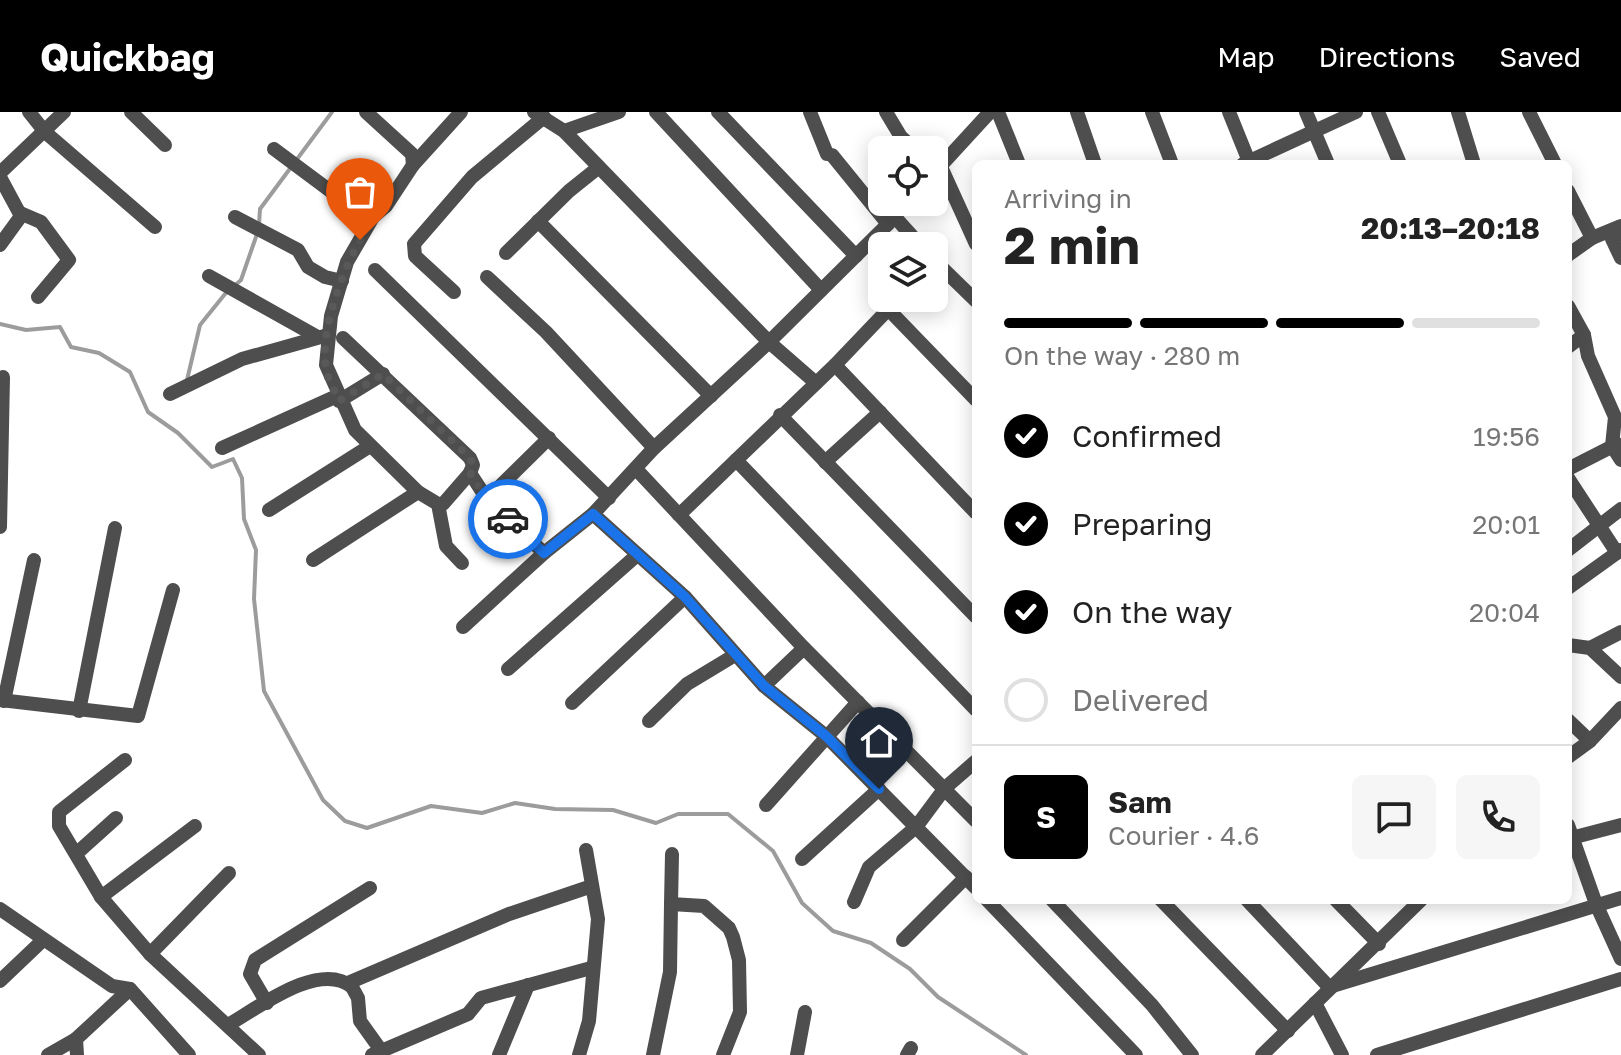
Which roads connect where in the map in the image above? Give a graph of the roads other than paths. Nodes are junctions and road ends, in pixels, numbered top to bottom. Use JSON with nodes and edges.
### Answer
{"nodes":[{"id":1,"x":29,"y":112,"type":"edge"},
{"id":2,"x":64,"y":112,"type":"edge"},
{"id":3,"x":131,"y":112,"type":"edge"},
{"id":4,"x":366,"y":112,"type":"edge"},
{"id":5,"x":461,"y":112,"type":"edge"},
{"id":6,"x":620,"y":112,"type":"edge"},
{"id":7,"x":656,"y":112,"type":"edge"},
{"id":8,"x":718,"y":112,"type":"edge"},
{"id":9,"x":810,"y":112,"type":"edge"},
{"id":10,"x":886,"y":112,"type":"edge"},
{"id":11,"x":990,"y":112,"type":"edge"},
{"id":12,"x":998,"y":112,"type":"edge"},
{"id":13,"x":1077,"y":112,"type":"edge"},
{"id":14,"x":1152,"y":112,"type":"edge"},
{"id":15,"x":1229,"y":112,"type":"edge"},
{"id":16,"x":1306,"y":112,"type":"edge"},
{"id":17,"x":1356,"y":112,"type":"edge"},
{"id":18,"x":1378,"y":112,"type":"edge"},
{"id":19,"x":1458,"y":112,"type":"edge"},
{"id":20,"x":1529,"y":112,"type":"edge"},
{"id":21,"x":539,"y":114,"type":"edge"},
{"id":22,"x":974,"y":118,"type":"edge"},
{"id":23,"x":564,"y":131,"type":"junction"},
{"id":24,"x":45,"y":132,"type":"junction"},
{"id":25,"x":1315,"y":133,"type":"junction"},
{"id":26,"x":900,"y":136,"type":"edge"},
{"id":27,"x":165,"y":145,"type":"dead end"},
{"id":28,"x":274,"y":149,"type":"dead end"},
{"id":29,"x":948,"y":151,"type":"edge"},
{"id":30,"x":1017,"y":160,"type":"edge"},
{"id":31,"x":1094,"y":160,"type":"edge"},
{"id":32,"x":1170,"y":160,"type":"edge"},
{"id":33,"x":1247,"y":160,"type":"edge"},
{"id":34,"x":1255,"y":160,"type":"edge"},
{"id":35,"x":1326,"y":160,"type":"edge"},
{"id":36,"x":1398,"y":160,"type":"edge"},
{"id":37,"x":1473,"y":160,"type":"edge"},
{"id":38,"x":1553,"y":160,"type":"edge"},
{"id":39,"x":413,"y":165,"type":"junction"},
{"id":40,"x":599,"y":167,"type":"junction"},
{"id":41,"x":0,"y":175,"type":"edge"},
{"id":42,"x":948,"y":185,"type":"edge"},
{"id":43,"x":1572,"y":199,"type":"edge"},
{"id":44,"x":20,"y":213,"type":"junction"},
{"id":45,"x":894,"y":216,"type":"edge"},
{"id":46,"x":235,"y":217,"type":"dead end"},
{"id":47,"x":373,"y":217,"type":"junction"},
{"id":48,"x":891,"y":220,"type":"junction"},
{"id":49,"x":538,"y":221,"type":"junction"},
{"id":50,"x":1621,"y":226,"type":"edge"},
{"id":51,"x":155,"y":227,"type":"dead end"},
{"id":52,"x":905,"y":232,"type":"edge"},
{"id":53,"x":1621,"y":233,"type":"edge"},
{"id":54,"x":972,"y":236,"type":"edge"},
{"id":55,"x":1592,"y":238,"type":"junction"},
{"id":56,"x":0,"y":245,"type":"edge"},
{"id":57,"x":1572,"y":252,"type":"edge"},
{"id":58,"x":506,"y":253,"type":"dead end"},
{"id":59,"x":856,"y":256,"type":"junction"},
{"id":60,"x":1621,"y":258,"type":"edge"},
{"id":61,"x":375,"y":270,"type":"dead end"},
{"id":62,"x":948,"y":275,"type":"edge"},
{"id":63,"x":209,"y":276,"type":"dead end"},
{"id":64,"x":487,"y":277,"type":"dead end"},
{"id":65,"x":342,"y":281,"type":"junction"},
{"id":66,"x":821,"y":290,"type":"junction"},
{"id":67,"x":454,"y":292,"type":"dead end"},
{"id":68,"x":38,"y":297,"type":"dead end"},
{"id":69,"x":972,"y":297,"type":"edge"},
{"id":70,"x":885,"y":312,"type":"edge"},
{"id":71,"x":901,"y":312,"type":"edge"},
{"id":72,"x":1572,"y":313,"type":"edge"},
{"id":73,"x":1584,"y":335,"type":"junction"},
{"id":74,"x":329,"y":336,"type":"junction"},
{"id":75,"x":769,"y":342,"type":"junction"},
{"id":76,"x":1572,"y":344,"type":"edge"},
{"id":77,"x":835,"y":365,"type":"junction"},
{"id":78,"x":383,"y":374,"type":"junction"},
{"id":79,"x":3,"y":377,"type":"dead end"},
{"id":80,"x":816,"y":383,"type":"junction"},
{"id":81,"x":170,"y":394,"type":"dead end"},
{"id":82,"x":972,"y":395,"type":"edge"},
{"id":83,"x":711,"y":396,"type":"junction"},
{"id":84,"x":338,"y":399,"type":"junction"},
{"id":85,"x":880,"y":412,"type":"junction"},
{"id":86,"x":780,"y":415,"type":"junction"},
{"id":87,"x":549,"y":438,"type":"junction"},
{"id":88,"x":1616,"y":444,"type":"edge"},
{"id":89,"x":370,"y":446,"type":"junction"},
{"id":90,"x":222,"y":448,"type":"dead end"},
{"id":91,"x":654,"y":448,"type":"junction"},
{"id":92,"x":736,"y":460,"type":"junction"},
{"id":93,"x":1621,"y":460,"type":"edge"},
{"id":94,"x":825,"y":462,"type":"junction"},
{"id":95,"x":1572,"y":467,"type":"edge"},
{"id":96,"x":636,"y":469,"type":"junction"},
{"id":97,"x":470,"y":473,"type":"junction"},
{"id":98,"x":1572,"y":484,"type":"edge"},
{"id":99,"x":418,"y":492,"type":"junction"},
{"id":100,"x":609,"y":498,"type":"junction"},
{"id":101,"x":487,"y":499,"type":"junction"},
{"id":102,"x":438,"y":504,"type":"junction"},
{"id":103,"x":972,"y":509,"type":"edge"},
{"id":104,"x":1621,"y":509,"type":"edge"},
{"id":105,"x":269,"y":510,"type":"dead end"},
{"id":106,"x":593,"y":514,"type":"junction"},
{"id":107,"x":679,"y":515,"type":"junction"},
{"id":108,"x":1598,"y":526,"type":"junction"},
{"id":109,"x":0,"y":527,"type":"edge"},
{"id":110,"x":115,"y":528,"type":"dead end"},
{"id":111,"x":1572,"y":547,"type":"edge"},
{"id":112,"x":1619,"y":551,"type":"edge"},
{"id":113,"x":544,"y":553,"type":"junction"},
{"id":114,"x":636,"y":556,"type":"junction"},
{"id":115,"x":34,"y":560,"type":"dead end"},
{"id":116,"x":313,"y":560,"type":"dead end"},
{"id":117,"x":462,"y":563,"type":"dead end"},
{"id":118,"x":1572,"y":585,"type":"edge"},
{"id":119,"x":173,"y":590,"type":"dead end"},
{"id":120,"x":685,"y":597,"type":"junction"},
{"id":121,"x":972,"y":613,"type":"edge"},
{"id":122,"x":463,"y":627,"type":"dead end"},
{"id":123,"x":1621,"y":632,"type":"edge"},
{"id":124,"x":1572,"y":646,"type":"edge"},
{"id":125,"x":804,"y":648,"type":"junction"},
{"id":126,"x":1590,"y":648,"type":"junction"},
{"id":127,"x":735,"y":655,"type":"junction"},
{"id":128,"x":508,"y":669,"type":"dead end"},
{"id":129,"x":1621,"y":677,"type":"edge"},
{"id":130,"x":764,"y":686,"type":"junction"},
{"id":131,"x":2,"y":700,"type":"edge"},
{"id":132,"x":858,"y":702,"type":"junction"},
{"id":133,"x":572,"y":703,"type":"dead end"},
{"id":134,"x":972,"y":706,"type":"edge"},
{"id":135,"x":1621,"y":708,"type":"edge"},
{"id":136,"x":79,"y":711,"type":"junction"},
{"id":137,"x":649,"y":721,"type":"dead end"},
{"id":138,"x":1572,"y":724,"type":"edge"},
{"id":139,"x":826,"y":736,"type":"junction"},
{"id":140,"x":1590,"y":741,"type":"junction"},
{"id":141,"x":1572,"y":754,"type":"edge"},
{"id":142,"x":125,"y":760,"type":"dead end"},
{"id":143,"x":972,"y":764,"type":"edge"},
{"id":144,"x":945,"y":788,"type":"junction"},
{"id":145,"x":879,"y":789,"type":"junction"},
{"id":146,"x":766,"y":805,"type":"dead end"},
{"id":147,"x":972,"y":817,"type":"edge"},
{"id":148,"x":116,"y":818,"type":"dead end"},
{"id":149,"x":1621,"y":825,"type":"edge"},
{"id":150,"x":195,"y":826,"type":"dead end"},
{"id":151,"x":916,"y":827,"type":"junction"},
{"id":152,"x":1572,"y":831,"type":"edge"},
{"id":153,"x":586,"y":850,"type":"dead end"},
{"id":154,"x":77,"y":853,"type":"junction"},
{"id":155,"x":672,"y":854,"type":"dead end"},
{"id":156,"x":802,"y":859,"type":"dead end"},
{"id":157,"x":229,"y":873,"type":"dead end"},
{"id":158,"x":971,"y":883,"type":"edge"},
{"id":159,"x":592,"y":886,"type":"junction"},
{"id":160,"x":370,"y":888,"type":"dead end"},
{"id":161,"x":101,"y":897,"type":"junction"},
{"id":162,"x":1621,"y":898,"type":"edge"},
{"id":163,"x":854,"y":902,"type":"dead end"},
{"id":164,"x":671,"y":904,"type":"junction"},
{"id":165,"x":991,"y":904,"type":"edge"},
{"id":166,"x":1056,"y":904,"type":"edge"},
{"id":167,"x":1165,"y":904,"type":"edge"},
{"id":168,"x":1251,"y":904,"type":"edge"},
{"id":169,"x":1340,"y":904,"type":"edge"},
{"id":170,"x":1417,"y":904,"type":"edge"},
{"id":171,"x":1596,"y":904,"type":"junction"},
{"id":172,"x":0,"y":909,"type":"edge"},
{"id":173,"x":903,"y":940,"type":"dead end"},
{"id":174,"x":42,"y":941,"type":"junction"},
{"id":175,"x":1379,"y":944,"type":"junction"},
{"id":176,"x":150,"y":954,"type":"junction"},
{"id":177,"x":1621,"y":959,"type":"edge"},
{"id":178,"x":591,"y":968,"type":"junction"},
{"id":179,"x":1621,"y":979,"type":"edge"},
{"id":180,"x":0,"y":981,"type":"edge"},
{"id":181,"x":348,"y":983,"type":"junction"},
{"id":182,"x":528,"y":985,"type":"junction"},
{"id":183,"x":1329,"y":987,"type":"junction"},
{"id":184,"x":130,"y":989,"type":"junction"},
{"id":185,"x":267,"y":1003,"type":"junction"},
{"id":186,"x":1315,"y":1003,"type":"junction"},
{"id":187,"x":805,"y":1012,"type":"dead end"},
{"id":188,"x":228,"y":1025,"type":"junction"},
{"id":189,"x":1288,"y":1031,"type":"junction"},
{"id":190,"x":76,"y":1039,"type":"junction"},
{"id":191,"x":179,"y":1052,"type":"edge"},
{"id":192,"x":376,"y":1052,"type":"edge"},
{"id":193,"x":48,"y":1055,"type":"edge"},
{"id":194,"x":77,"y":1055,"type":"edge"},
{"id":195,"x":259,"y":1055,"type":"edge"},
{"id":196,"x":499,"y":1055,"type":"edge"},
{"id":197,"x":579,"y":1055,"type":"edge"},
{"id":198,"x":653,"y":1055,"type":"edge"},
{"id":199,"x":723,"y":1055,"type":"edge"},
{"id":200,"x":797,"y":1055,"type":"edge"},
{"id":201,"x":1136,"y":1055,"type":"edge"},
{"id":202,"x":1192,"y":1055,"type":"edge"},
{"id":203,"x":1262,"y":1055,"type":"edge"},
{"id":204,"x":1342,"y":1055,"type":"edge"},
{"id":205,"x":1377,"y":1055,"type":"edge"}],
"edges":[{"from":1,"to":24,"type":"street"},
{"from":2,"to":24,"type":"street"},
{"from":3,"to":27,"type":"street"},
{"from":4,"to":39,"type":"street"},
{"from":5,"to":39,"type":"street"},
{"from":6,"to":23,"type":"street"},
{"from":7,"to":66,"type":"street"},
{"from":8,"to":59,"type":"street"},
{"from":9,"to":48,"type":"street"},
{"from":10,"to":26,"type":"street"},
{"from":11,"to":22,"type":"street"},
{"from":12,"to":30,"type":"street"},
{"from":13,"to":31,"type":"street"},
{"from":14,"to":32,"type":"street"},
{"from":15,"to":33,"type":"street"},
{"from":16,"to":25,"type":"street"},
{"from":17,"to":25,"type":"street"},
{"from":18,"to":36,"type":"street"},
{"from":19,"to":37,"type":"street"},
{"from":20,"to":38,"type":"street"},
{"from":21,"to":23,"type":"street"},
{"from":21,"to":67,"type":"street"},
{"from":22,"to":29,"type":"street"},
{"from":23,"to":40,"type":"street"},
{"from":24,"to":41,"type":"street"},
{"from":24,"to":51,"type":"street"},
{"from":25,"to":34,"type":"street"},
{"from":25,"to":35,"type":"street"},
{"from":28,"to":47,"type":"street"},
{"from":39,"to":47,"type":"street"},
{"from":40,"to":49,"type":"street"},
{"from":40,"to":75,"type":"street"},
{"from":41,"to":44,"type":"street"},
{"from":42,"to":54,"type":"street"},
{"from":43,"to":55,"type":"street"},
{"from":44,"to":56,"type":"street"},
{"from":44,"to":68,"type":"street"},
{"from":45,"to":48,"type":"street"},
{"from":46,"to":65,"type":"street"},
{"from":47,"to":65,"type":"street"},
{"from":48,"to":52,"type":"street"},
{"from":48,"to":59,"type":"street"},
{"from":49,"to":58,"type":"street"},
{"from":49,"to":83,"type":"street"},
{"from":50,"to":55,"type":"street"},
{"from":53,"to":60,"type":"street"},
{"from":55,"to":57,"type":"street"},
{"from":59,"to":66,"type":"street"},
{"from":61,"to":87,"type":"street"},
{"from":62,"to":69,"type":"street"},
{"from":63,"to":74,"type":"street"},
{"from":64,"to":91,"type":"street"},
{"from":65,"to":74,"type":"street"},
{"from":66,"to":75,"type":"street"},
{"from":70,"to":77,"type":"street"},
{"from":71,"to":82,"type":"street"},
{"from":72,"to":73,"type":"street"},
{"from":73,"to":76,"type":"street"},
{"from":73,"to":88,"type":"street"},
{"from":74,"to":78,"type":"street"},
{"from":74,"to":81,"type":"street"},
{"from":74,"to":84,"type":"street"},
{"from":75,"to":80,"type":"street"},
{"from":75,"to":83,"type":"street"},
{"from":77,"to":80,"type":"street"},
{"from":77,"to":85,"type":"street"},
{"from":78,"to":84,"type":"street"},
{"from":78,"to":97,"type":"street"},
{"from":79,"to":109,"type":"street"},
{"from":80,"to":86,"type":"street"},
{"from":83,"to":91,"type":"street"},
{"from":84,"to":89,"type":"street"},
{"from":84,"to":90,"type":"street"},
{"from":85,"to":94,"type":"street"},
{"from":85,"to":103,"type":"street"},
{"from":86,"to":92,"type":"street"},
{"from":86,"to":94,"type":"street"},
{"from":87,"to":100,"type":"street"},
{"from":87,"to":101,"type":"street"},
{"from":88,"to":93,"type":"street"},
{"from":88,"to":95,"type":"street"},
{"from":89,"to":99,"type":"street"},
{"from":89,"to":105,"type":"street"},
{"from":91,"to":96,"type":"street"},
{"from":92,"to":107,"type":"street"},
{"from":92,"to":134,"type":"street"},
{"from":94,"to":121,"type":"street"},
{"from":96,"to":100,"type":"street"},
{"from":96,"to":107,"type":"street"},
{"from":97,"to":101,"type":"street"},
{"from":97,"to":102,"type":"street"},
{"from":98,"to":108,"type":"street"},
{"from":99,"to":102,"type":"street"},
{"from":99,"to":116,"type":"street"},
{"from":100,"to":106,"type":"street"},
{"from":101,"to":113,"type":"street"},
{"from":102,"to":117,"type":"street"},
{"from":104,"to":108,"type":"street"},
{"from":106,"to":113,"type":"street"},
{"from":106,"to":114,"type":"street"},
{"from":107,"to":125,"type":"street"},
{"from":108,"to":111,"type":"street"},
{"from":108,"to":112,"type":"street"},
{"from":110,"to":136,"type":"street"},
{"from":112,"to":118,"type":"street"},
{"from":113,"to":122,"type":"street"},
{"from":114,"to":120,"type":"street"},
{"from":114,"to":128,"type":"street"},
{"from":115,"to":131,"type":"street"},
{"from":119,"to":136,"type":"street"},
{"from":120,"to":127,"type":"street"},
{"from":120,"to":133,"type":"street"},
{"from":123,"to":126,"type":"street"},
{"from":124,"to":126,"type":"street"},
{"from":125,"to":130,"type":"street"},
{"from":125,"to":132,"type":"street"},
{"from":126,"to":129,"type":"street"},
{"from":127,"to":130,"type":"street"},
{"from":127,"to":137,"type":"street"},
{"from":130,"to":139,"type":"street"},
{"from":131,"to":136,"type":"street"},
{"from":132,"to":139,"type":"street"},
{"from":132,"to":144,"type":"street"},
{"from":135,"to":140,"type":"street"},
{"from":138,"to":140,"type":"street"},
{"from":139,"to":145,"type":"street"},
{"from":139,"to":146,"type":"street"},
{"from":140,"to":141,"type":"street"},
{"from":142,"to":154,"type":"street"},
{"from":143,"to":144,"type":"street"},
{"from":144,"to":147,"type":"street"},
{"from":144,"to":151,"type":"street"},
{"from":145,"to":151,"type":"street"},
{"from":145,"to":156,"type":"street"},
{"from":148,"to":154,"type":"street"},
{"from":149,"to":152,"type":"street"},
{"from":150,"to":161,"type":"street"},
{"from":151,"to":158,"type":"street"},
{"from":151,"to":163,"type":"street"},
{"from":152,"to":171,"type":"street"},
{"from":153,"to":159,"type":"street"},
{"from":154,"to":161,"type":"street"},
{"from":155,"to":164,"type":"street"},
{"from":157,"to":176,"type":"street"},
{"from":158,"to":173,"type":"street"},
{"from":159,"to":178,"type":"street"},
{"from":159,"to":181,"type":"street"},
{"from":160,"to":185,"type":"street"},
{"from":161,"to":176,"type":"street"},
{"from":162,"to":171,"type":"street"},
{"from":164,"to":198,"type":"street"},
{"from":164,"to":199,"type":"street"},
{"from":165,"to":201,"type":"street"},
{"from":166,"to":202,"type":"street"},
{"from":167,"to":189,"type":"street"},
{"from":168,"to":183,"type":"street"},
{"from":169,"to":175,"type":"street"},
{"from":170,"to":175,"type":"street"},
{"from":171,"to":177,"type":"street"},
{"from":171,"to":183,"type":"street"},
{"from":172,"to":174,"type":"street"},
{"from":174,"to":180,"type":"street"},
{"from":174,"to":184,"type":"street"},
{"from":175,"to":183,"type":"street"},
{"from":176,"to":188,"type":"street"},
{"from":178,"to":182,"type":"street"},
{"from":178,"to":197,"type":"street"},
{"from":179,"to":205,"type":"street"},
{"from":181,"to":185,"type":"street"},
{"from":181,"to":192,"type":"street"},
{"from":182,"to":192,"type":"street"},
{"from":182,"to":196,"type":"street"},
{"from":183,"to":186,"type":"street"},
{"from":184,"to":190,"type":"street"},
{"from":184,"to":191,"type":"street"},
{"from":185,"to":188,"type":"street"},
{"from":186,"to":189,"type":"street"},
{"from":186,"to":204,"type":"street"},
{"from":187,"to":200,"type":"street"},
{"from":188,"to":195,"type":"street"},
{"from":189,"to":203,"type":"street"},
{"from":190,"to":193,"type":"street"},
{"from":190,"to":194,"type":"street"}]}
